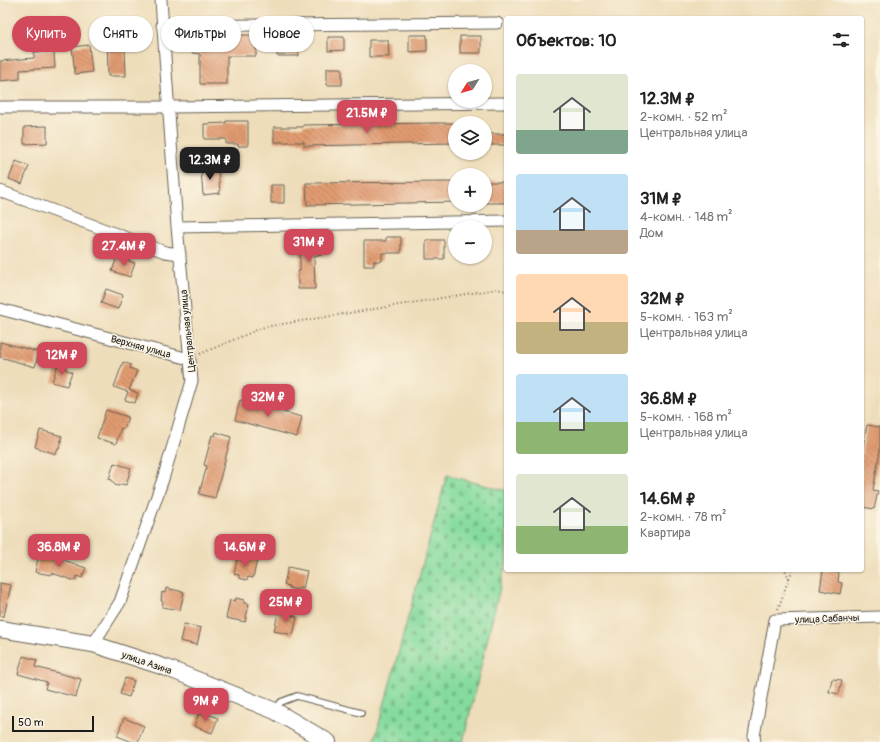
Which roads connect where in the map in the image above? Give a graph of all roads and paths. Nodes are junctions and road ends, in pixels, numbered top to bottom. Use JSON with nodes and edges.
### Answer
{"nodes":[{"id":1,"x":161,"y":0,"type":"edge"},
{"id":2,"x":162,"y":16,"type":"edge"},
{"id":3,"x":497,"y":23,"type":"dead end"},
{"id":4,"x":241,"y":25,"type":"edge"},
{"id":5,"x":164,"y":52,"type":"edge"},
{"id":6,"x":504,"y":103,"type":"dead end"},
{"id":7,"x":0,"y":107,"type":"edge"},
{"id":8,"x":169,"y":107,"type":"junction"},
{"id":9,"x":0,"y":191,"type":"edge"},
{"id":10,"x":504,"y":221,"type":"edge"},
{"id":11,"x":177,"y":227,"type":"junction"},
{"id":12,"x":180,"y":254,"type":"junction"},
{"id":13,"x":504,"y":290,"type":"edge"},
{"id":14,"x":0,"y":309,"type":"edge"},
{"id":15,"x":189,"y":359,"type":"junction"},
{"id":16,"x":785,"y":572,"type":"edge"},
{"id":17,"x":792,"y":572,"type":"edge"},
{"id":18,"x":789,"y":578,"type":"junction"},
{"id":19,"x":880,"y":617,"type":"edge"},
{"id":20,"x":775,"y":620,"type":"junction"},
{"id":21,"x":0,"y":629,"type":"edge"},
{"id":22,"x":93,"y":644,"type":"junction"},
{"id":23,"x":274,"y":711,"type":"junction"},
{"id":24,"x":361,"y":713,"type":"dead end"},
{"id":25,"x":328,"y":742,"type":"edge"},
{"id":26,"x":755,"y":742,"type":"edge"}],
"edges":[{"from":1,"to":2,"type":"street","name":"Центральная улица"},
{"from":3,"to":4,"type":"street"},
{"from":5,"to":8,"type":"street","name":"Центральная улица"},
{"from":6,"to":8,"type":"street"},
{"from":7,"to":8,"type":"street"},
{"from":8,"to":11,"type":"street","name":"Центральная улица"},
{"from":9,"to":12,"type":"street"},
{"from":10,"to":11,"type":"street"},
{"from":11,"to":12,"type":"street","name":"Центральная улица"},
{"from":12,"to":15,"type":"street","name":"Центральная улица"},
{"from":13,"to":15,"type":"path"},
{"from":14,"to":15,"type":"street","name":"Верхняя улица"},
{"from":15,"to":22,"type":"street","name":"Центральная улица"},
{"from":16,"to":18,"type":"path"},
{"from":17,"to":18,"type":"path"},
{"from":18,"to":20,"type":"path"},
{"from":19,"to":20,"type":"street","name":"улица Сабанчы"},
{"from":20,"to":26,"type":"street"},
{"from":21,"to":22,"type":"street","name":"улица Азина"},
{"from":22,"to":23,"type":"street","name":"улица Азина"},
{"from":23,"to":24,"type":"lane"},
{"from":23,"to":25,"type":"street","name":"улица Азина"}]}
